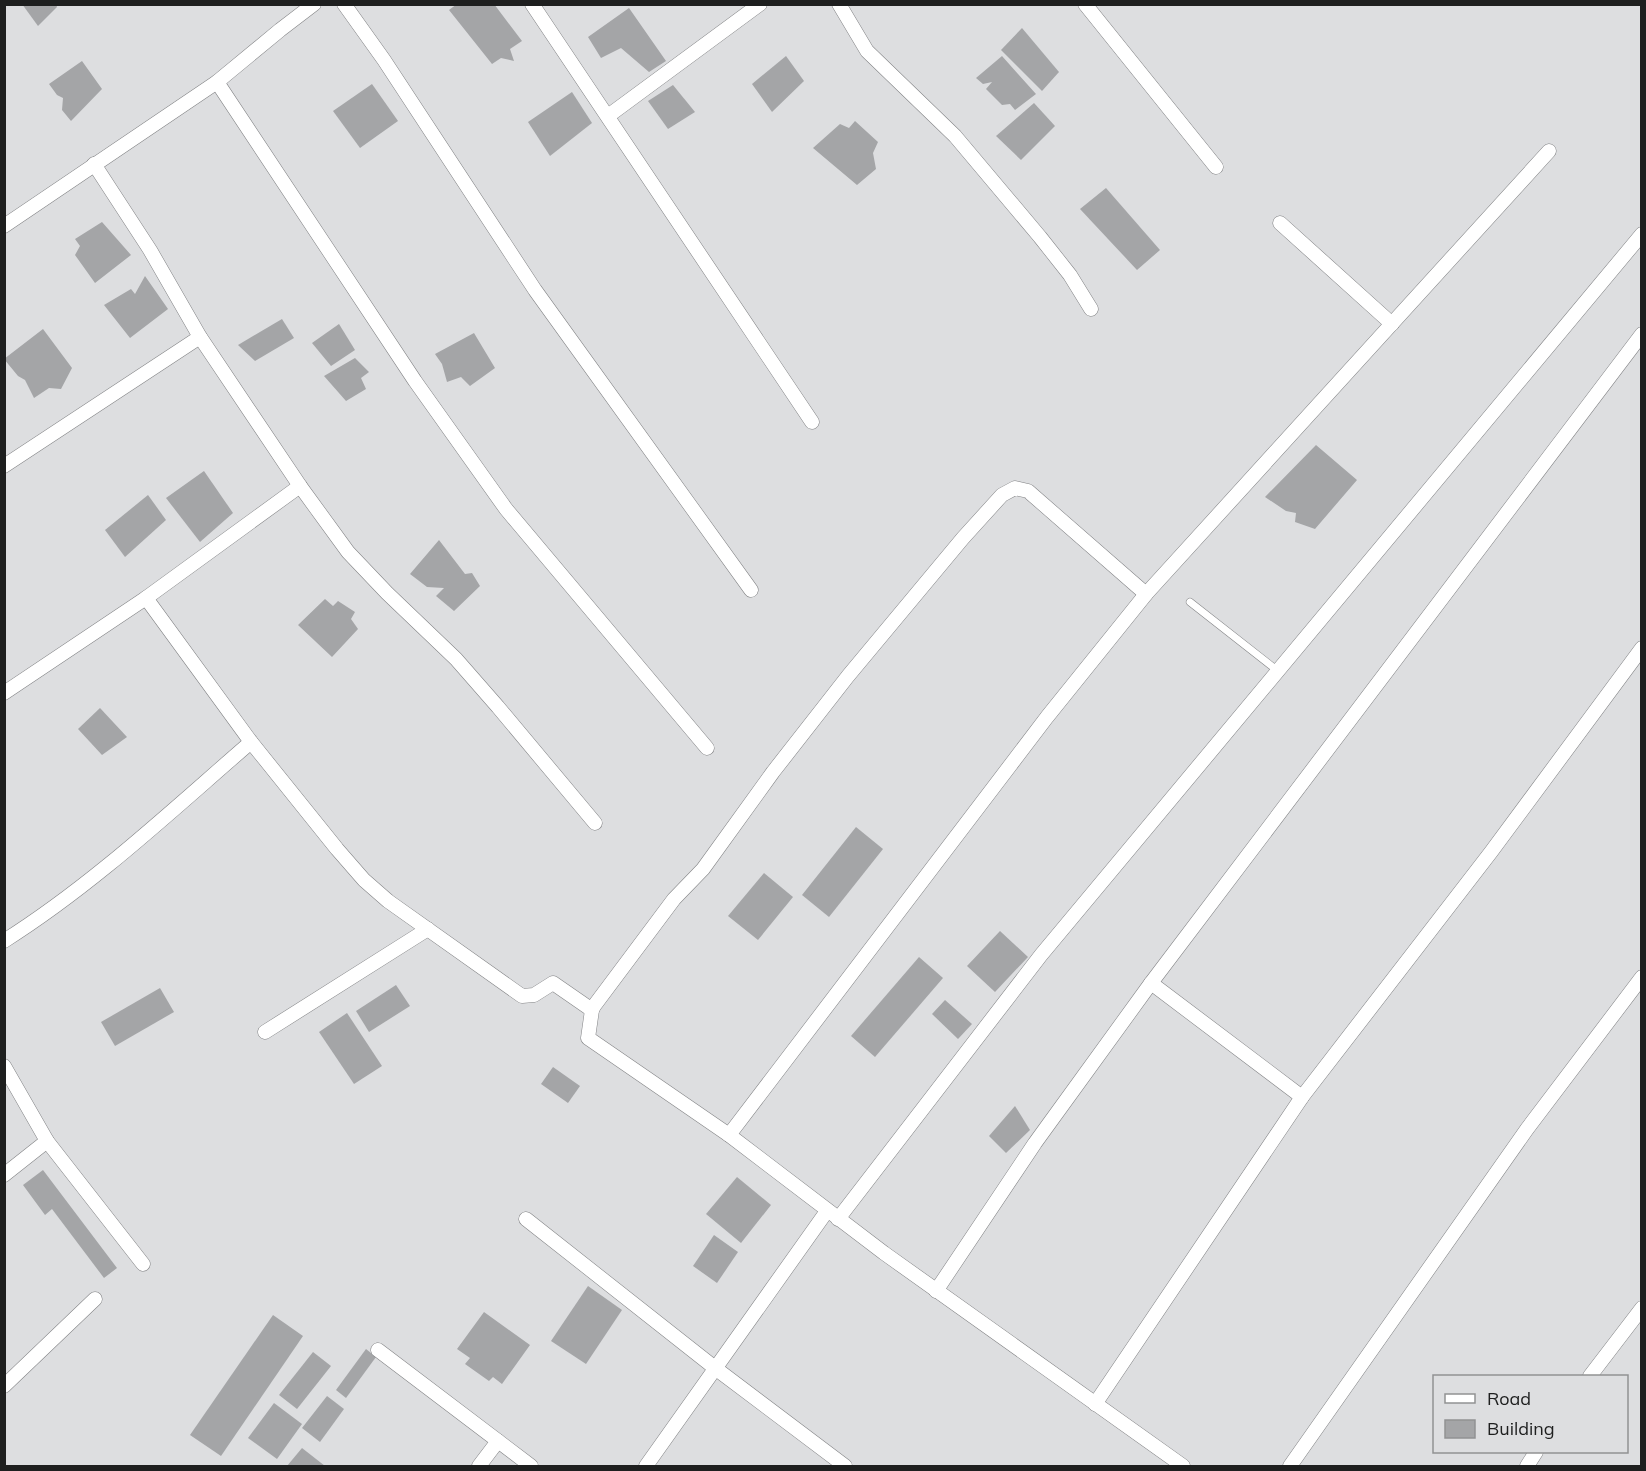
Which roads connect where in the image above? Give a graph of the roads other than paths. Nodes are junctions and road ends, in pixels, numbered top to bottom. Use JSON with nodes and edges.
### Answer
{"nodes":[{"id":1,"x":314,"y":4,"type":"edge"},
{"id":2,"x":344,"y":4,"type":"edge"},
{"id":3,"x":532,"y":4,"type":"edge"},
{"id":4,"x":760,"y":4,"type":"edge"},
{"id":5,"x":839,"y":4,"type":"edge"},
{"id":6,"x":1085,"y":4,"type":"edge"},
{"id":7,"x":217,"y":82,"type":"junction"},
{"id":8,"x":608,"y":116,"type":"junction"},
{"id":9,"x":1549,"y":151,"type":"dead end"},
{"id":10,"x":94,"y":164,"type":"junction"},
{"id":11,"x":1216,"y":167,"type":"dead end"},
{"id":12,"x":1280,"y":223,"type":"dead end"},
{"id":13,"x":4,"y":226,"type":"edge"},
{"id":14,"x":1641,"y":234,"type":"edge"},
{"id":15,"x":1091,"y":309,"type":"dead end"},
{"id":16,"x":1392,"y":324,"type":"junction"},
{"id":17,"x":1641,"y":334,"type":"edge"},
{"id":18,"x":200,"y":337,"type":"junction"},
{"id":19,"x":812,"y":422,"type":"dead end"},
{"id":20,"x":4,"y":466,"type":"edge"},
{"id":21,"x":300,"y":486,"type":"junction"},
{"id":22,"x":751,"y":590,"type":"dead end"},
{"id":23,"x":1146,"y":594,"type":"junction"},
{"id":24,"x":146,"y":598,"type":"junction"},
{"id":25,"x":1190,"y":602,"type":"dead end"},
{"id":26,"x":1641,"y":648,"type":"edge"},
{"id":27,"x":1278,"y":671,"type":"junction"},
{"id":28,"x":4,"y":693,"type":"edge"},
{"id":29,"x":251,"y":742,"type":"junction"},
{"id":30,"x":707,"y":748,"type":"dead end"},
{"id":31,"x":595,"y":824,"type":"dead end"},
{"id":32,"x":428,"y":929,"type":"junction"},
{"id":33,"x":4,"y":941,"type":"edge"},
{"id":34,"x":1641,"y":977,"type":"edge"},
{"id":35,"x":1151,"y":983,"type":"junction"},
{"id":36,"x":588,"y":1007,"type":"junction"},
{"id":37,"x":265,"y":1032,"type":"dead end"},
{"id":38,"x":4,"y":1066,"type":"edge"},
{"id":39,"x":1302,"y":1097,"type":"junction"},
{"id":40,"x":729,"y":1135,"type":"junction"},
{"id":41,"x":46,"y":1141,"type":"junction"},
{"id":42,"x":4,"y":1175,"type":"edge"},
{"id":43,"x":833,"y":1215,"type":"junction"},
{"id":44,"x":526,"y":1219,"type":"dead end"},
{"id":45,"x":142,"y":1264,"type":"dead end"},
{"id":46,"x":936,"y":1291,"type":"junction"},
{"id":47,"x":95,"y":1299,"type":"dead end"},
{"id":48,"x":1641,"y":1308,"type":"edge"},
{"id":49,"x":378,"y":1350,"type":"dead end"},
{"id":50,"x":715,"y":1368,"type":"junction"},
{"id":51,"x":1591,"y":1375,"type":"edge"},
{"id":52,"x":4,"y":1386,"type":"edge"},
{"id":53,"x":1095,"y":1404,"type":"junction"},
{"id":54,"x":498,"y":1441,"type":"junction"},
{"id":55,"x":1535,"y":1453,"type":"edge"},
{"id":56,"x":479,"y":1467,"type":"edge"},
{"id":57,"x":531,"y":1467,"type":"edge"},
{"id":58,"x":646,"y":1467,"type":"edge"},
{"id":59,"x":845,"y":1467,"type":"edge"},
{"id":60,"x":1183,"y":1467,"type":"edge"},
{"id":61,"x":1290,"y":1467,"type":"edge"},
{"id":62,"x":1527,"y":1467,"type":"edge"}],
"edges":[{"from":1,"to":7,"type":"street"},
{"from":2,"to":22,"type":"street"},
{"from":3,"to":8,"type":"street"},
{"from":4,"to":8,"type":"street"},
{"from":5,"to":15,"type":"street"},
{"from":6,"to":11,"type":"street"},
{"from":7,"to":10,"type":"street"},
{"from":7,"to":30,"type":"street"},
{"from":8,"to":19,"type":"street"},
{"from":9,"to":16,"type":"street"},
{"from":10,"to":13,"type":"street"},
{"from":10,"to":18,"type":"street"},
{"from":12,"to":16,"type":"street"},
{"from":14,"to":27,"type":"street"},
{"from":16,"to":23,"type":"street"},
{"from":17,"to":35,"type":"street"},
{"from":18,"to":20,"type":"street"},
{"from":18,"to":21,"type":"street"},
{"from":21,"to":24,"type":"street"},
{"from":21,"to":31,"type":"street"},
{"from":23,"to":36,"type":"street"},
{"from":23,"to":40,"type":"street"},
{"from":24,"to":28,"type":"street"},
{"from":24,"to":29,"type":"street"},
{"from":25,"to":27,"type":"lane"},
{"from":26,"to":39,"type":"street"},
{"from":27,"to":43,"type":"street"},
{"from":29,"to":32,"type":"street"},
{"from":29,"to":33,"type":"street"},
{"from":32,"to":36,"type":"street"},
{"from":32,"to":37,"type":"street"},
{"from":34,"to":61,"type":"street"},
{"from":35,"to":39,"type":"street"},
{"from":35,"to":46,"type":"street"},
{"from":36,"to":40,"type":"street"},
{"from":38,"to":41,"type":"street"},
{"from":39,"to":53,"type":"street"},
{"from":40,"to":43,"type":"street"},
{"from":41,"to":42,"type":"street"},
{"from":41,"to":45,"type":"street"},
{"from":43,"to":46,"type":"street"},
{"from":43,"to":50,"type":"street"},
{"from":44,"to":50,"type":"street"},
{"from":46,"to":53,"type":"street"},
{"from":47,"to":52,"type":"street"},
{"from":48,"to":51,"type":"street"},
{"from":49,"to":54,"type":"street"},
{"from":50,"to":58,"type":"street"},
{"from":50,"to":59,"type":"street"},
{"from":53,"to":60,"type":"street"},
{"from":54,"to":56,"type":"street"},
{"from":54,"to":57,"type":"street"},
{"from":55,"to":62,"type":"street"}]}
